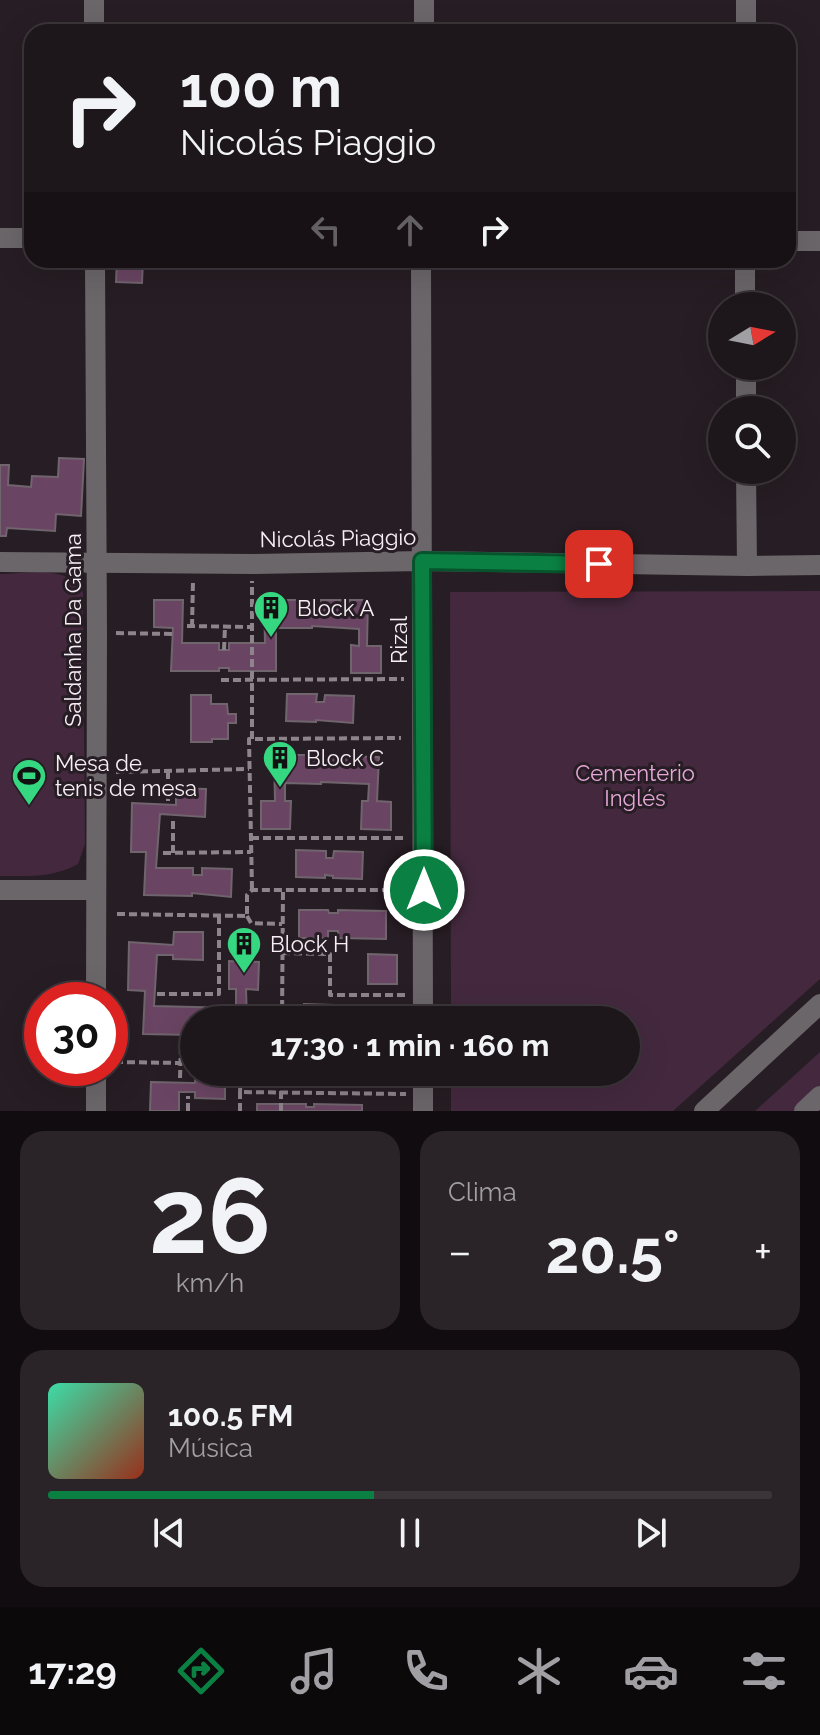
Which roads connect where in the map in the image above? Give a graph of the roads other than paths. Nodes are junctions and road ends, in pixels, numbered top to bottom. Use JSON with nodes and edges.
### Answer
{"nodes":[{"id":1,"x":94,"y":0,"type":"edge"},
{"id":2,"x":424,"y":0,"type":"edge"},
{"id":3,"x":746,"y":0,"type":"edge"},
{"id":4,"x":94,"y":24,"type":"edge"},
{"id":5,"x":424,"y":24,"type":"edge"},
{"id":6,"x":746,"y":24,"type":"edge"},
{"id":7,"x":0,"y":238,"type":"edge"},
{"id":8,"x":24,"y":238,"type":"edge"},
{"id":9,"x":796,"y":241,"type":"edge"},
{"id":10,"x":820,"y":241,"type":"edge"},
{"id":11,"x":95,"y":268,"type":"edge"},
{"id":12,"x":421,"y":268,"type":"edge"},
{"id":13,"x":745,"y":268,"type":"edge"},
{"id":14,"x":745,"y":292,"type":"edge"},
{"id":15,"x":746,"y":484,"type":"edge"},
{"id":16,"x":422,"y":561,"type":"junction"},
{"id":17,"x":0,"y":562,"type":"edge"},
{"id":18,"x":97,"y":563,"type":"junction"},
{"id":19,"x":820,"y":565,"type":"edge"},
{"id":20,"x":747,"y":566,"type":"junction"},
{"id":21,"x":0,"y":890,"type":"edge"},
{"id":22,"x":96,"y":890,"type":"junction"},
{"id":23,"x":96,"y":982,"type":"edge"},
{"id":24,"x":820,"y":1004,"type":"edge"},
{"id":25,"x":423,"y":1006,"type":"edge"},
{"id":26,"x":96,"y":1086,"type":"edge"},
{"id":27,"x":820,"y":1096,"type":"edge"},
{"id":28,"x":96,"y":1111,"type":"edge"},
{"id":29,"x":704,"y":1111,"type":"edge"},
{"id":30,"x":804,"y":1111,"type":"edge"}],
"edges":[{"from":1,"to":4,"type":"street"},
{"from":2,"to":5,"type":"street"},
{"from":3,"to":6,"type":"street"},
{"from":7,"to":8,"type":"street"},
{"from":9,"to":10,"type":"street"},
{"from":11,"to":18,"type":"street","name":"Saldanha Da Gama"},
{"from":12,"to":16,"type":"street","name":"Rizal"},
{"from":13,"to":14,"type":"street"},
{"from":15,"to":20,"type":"street"},
{"from":16,"to":18,"type":"street","name":"Nicolás Piaggio"},
{"from":16,"to":20,"type":"street","name":"Nicolás Piaggio"},
{"from":16,"to":25,"type":"street","name":"Rizal"},
{"from":17,"to":18,"type":"street","name":"Nicolás Piaggio"},
{"from":18,"to":22,"type":"street","name":"Saldanha Da Gama"},
{"from":19,"to":20,"type":"street","name":"Nicolás Piaggio"},
{"from":21,"to":22,"type":"street"},
{"from":22,"to":23,"type":"street","name":"Saldanha Da Gama"},
{"from":24,"to":29,"type":"street"},
{"from":26,"to":28,"type":"street"},
{"from":27,"to":30,"type":"street"}]}
